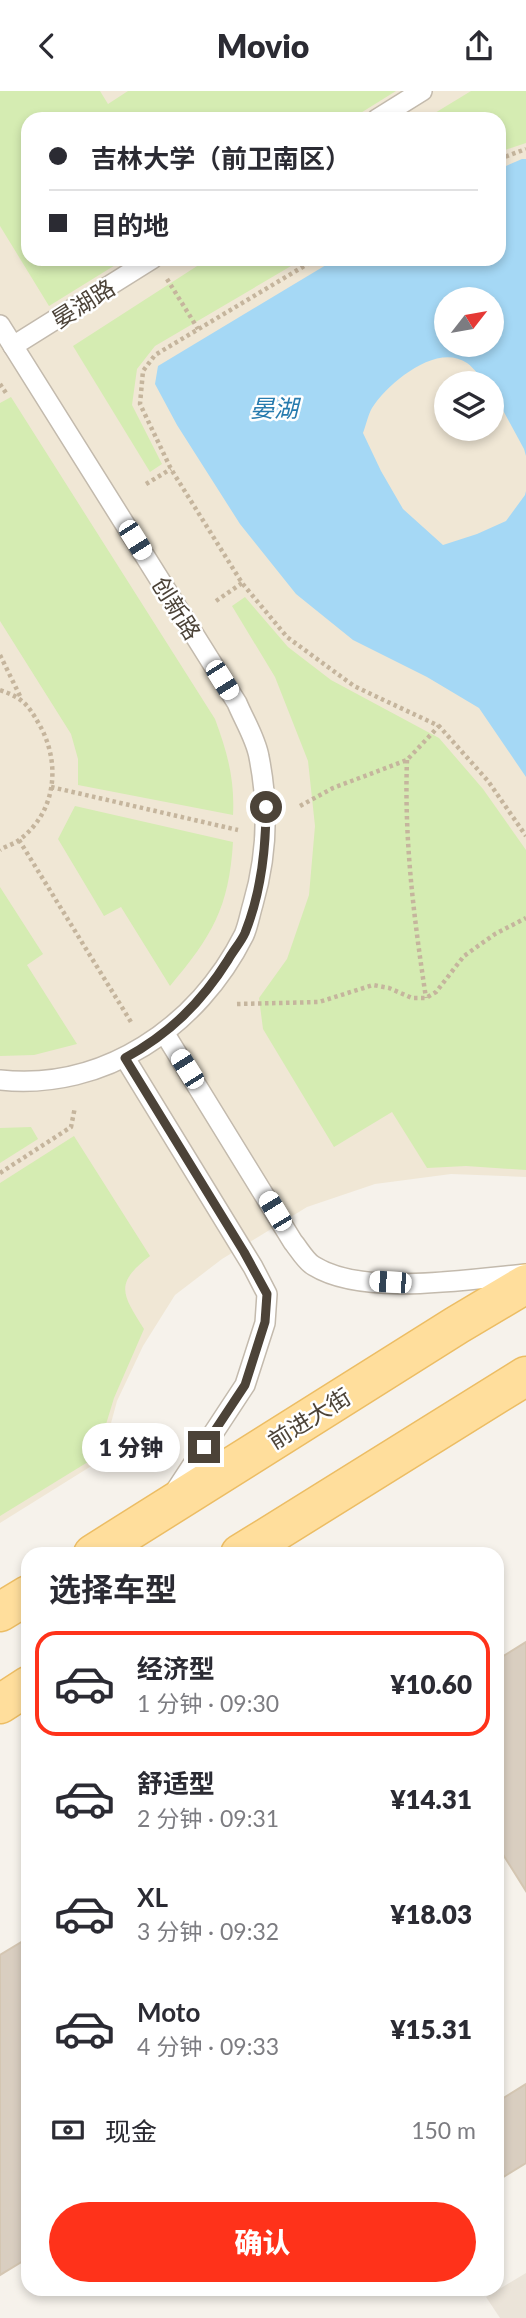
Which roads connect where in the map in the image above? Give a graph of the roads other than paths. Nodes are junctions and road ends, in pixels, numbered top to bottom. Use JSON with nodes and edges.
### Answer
{"nodes":[{"id":1,"x":422,"y":91,"type":"edge"},
{"id":2,"x":388,"y":112,"type":"edge"},
{"id":3,"x":155,"y":266,"type":"edge"},
{"id":4,"x":0,"y":325,"type":"edge"},
{"id":5,"x":13,"y":346,"type":"junction"},
{"id":6,"x":165,"y":1034,"type":"junction"},
{"id":7,"x":125,"y":1058,"type":"junction"},
{"id":8,"x":0,"y":1080,"type":"edge"},
{"id":9,"x":526,"y":1274,"type":"edge"},
{"id":10,"x":526,"y":1284,"type":"edge"},
{"id":11,"x":526,"y":1376,"type":"edge"},
{"id":12,"x":163,"y":1510,"type":"junction"},
{"id":13,"x":104,"y":1547,"type":"edge"},
{"id":14,"x":251,"y":1547,"type":"edge"},
{"id":15,"x":21,"y":1599,"type":"edge"},
{"id":16,"x":0,"y":1612,"type":"edge"},
{"id":17,"x":21,"y":1690,"type":"edge"},
{"id":18,"x":0,"y":1704,"type":"edge"}],
"edges":[{"from":1,"to":2,"type":"lane"},
{"from":3,"to":5,"type":"lane","name":"晏湖路"},
{"from":4,"to":5,"type":"lane","name":"创新路"},
{"from":5,"to":6,"type":"lane","name":"创新路"},
{"from":6,"to":7,"type":"lane","name":"创新路"},
{"from":6,"to":9,"type":"lane"},
{"from":7,"to":8,"type":"lane","name":"创新路"},
{"from":7,"to":12,"type":"lane"},
{"from":10,"to":12,"type":"main road","name":"前进大街"},
{"from":11,"to":14,"type":"main road"},
{"from":12,"to":13,"type":"main road","name":"前进大街"},
{"from":15,"to":16,"type":"main road"},
{"from":17,"to":18,"type":"main road"}]}
